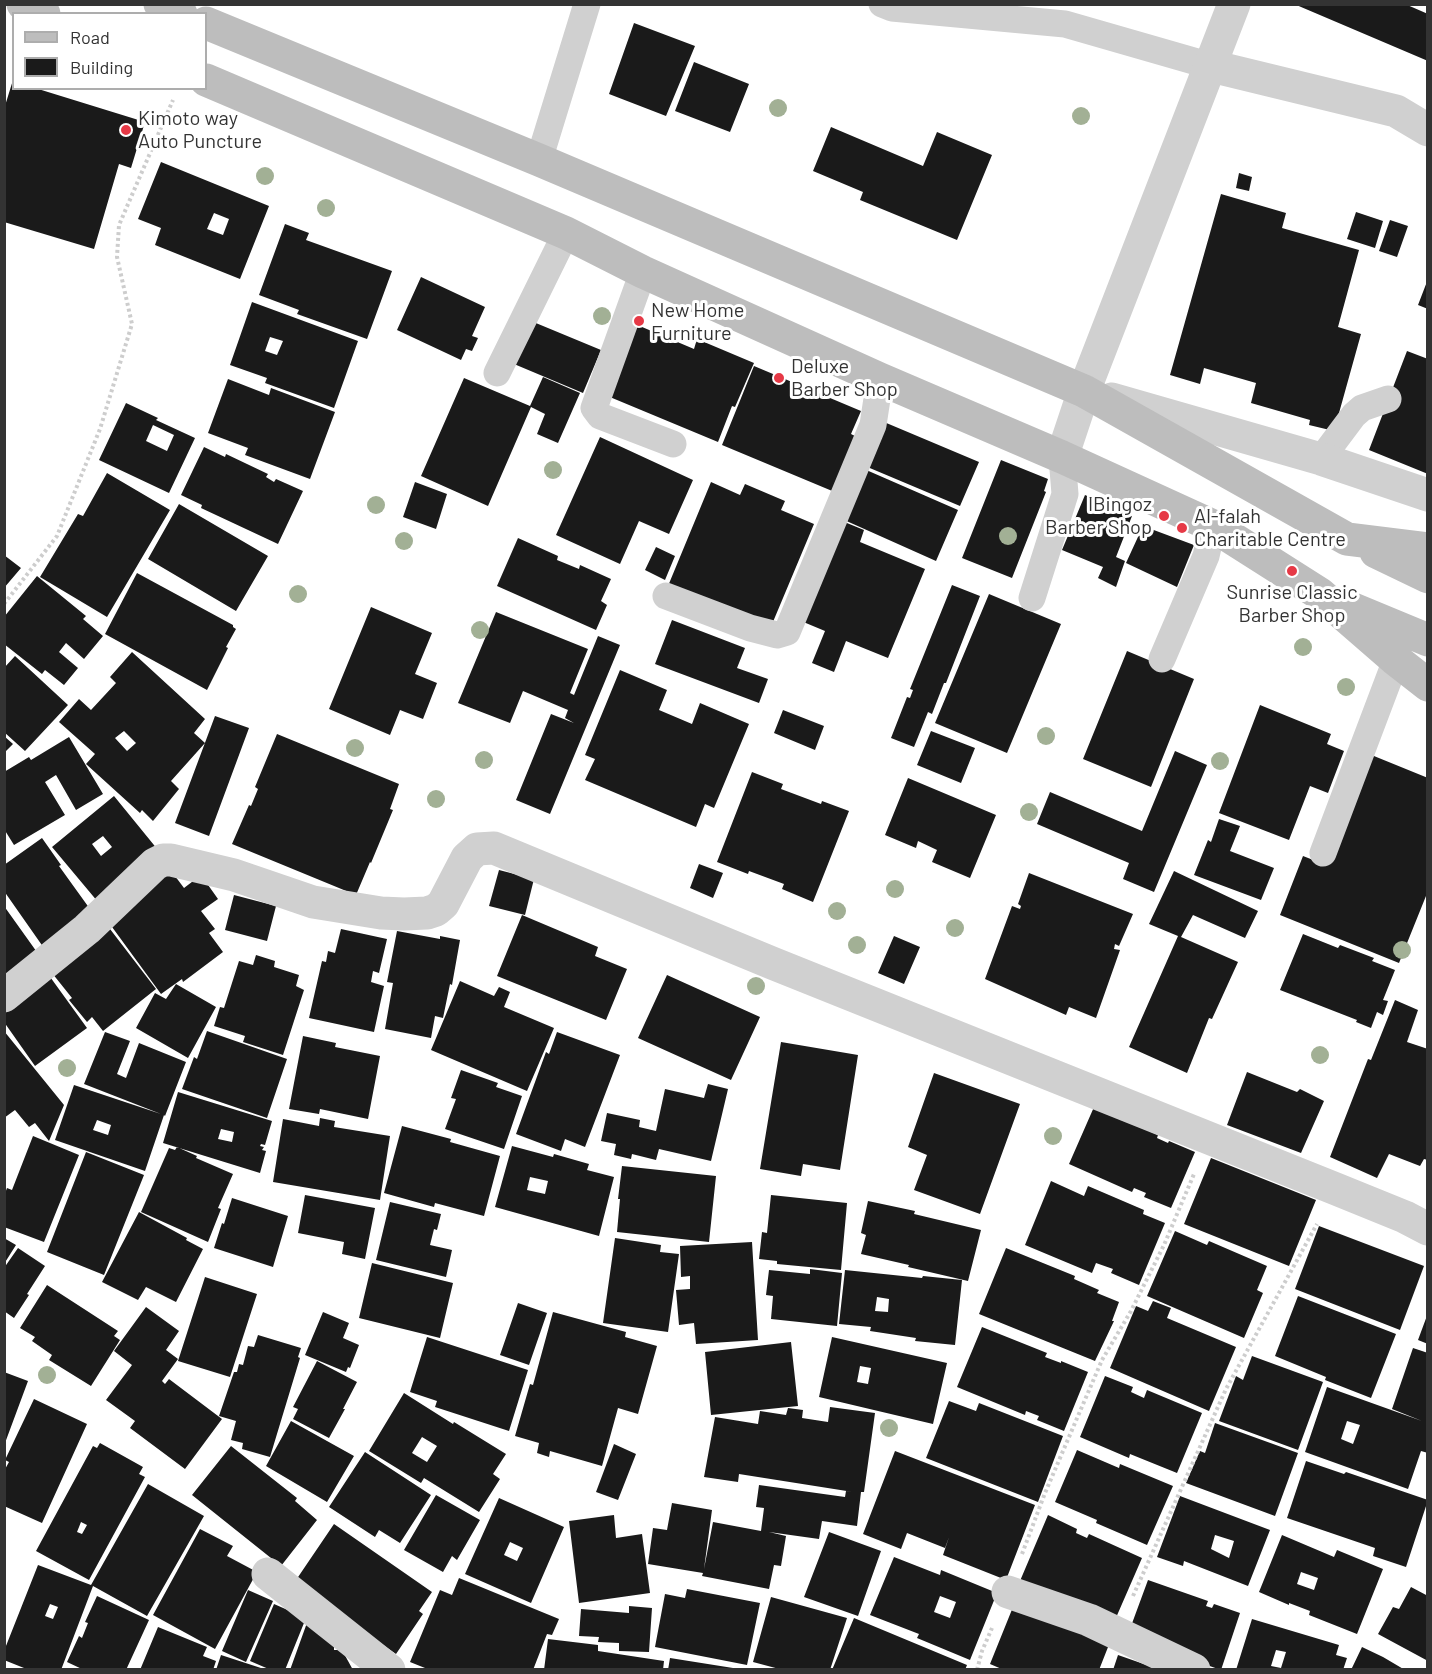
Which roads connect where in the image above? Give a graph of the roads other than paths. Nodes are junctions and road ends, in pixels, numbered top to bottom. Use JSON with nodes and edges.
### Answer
{"nodes":[{"id":1,"x":22,"y":4,"type":"edge"},
{"id":2,"x":160,"y":4,"type":"edge"},
{"id":3,"x":587,"y":4,"type":"edge"},
{"id":4,"x":882,"y":4,"type":"edge"},
{"id":5,"x":1234,"y":4,"type":"edge"},
{"id":6,"x":40,"y":12,"type":"edge"},
{"id":7,"x":178,"y":12,"type":"edge"},
{"id":8,"x":207,"y":23,"type":"edge"},
{"id":9,"x":1211,"y":66,"type":"junction"},
{"id":10,"x":207,"y":80,"type":"edge"},
{"id":11,"x":1428,"y":130,"type":"edge"},
{"id":12,"x":539,"y":160,"type":"junction"},
{"id":13,"x":566,"y":232,"type":"junction"},
{"id":14,"x":643,"y":272,"type":"junction"},
{"id":15,"x":497,"y":373,"type":"dead end"},
{"id":16,"x":880,"y":379,"type":"junction"},
{"id":17,"x":1084,"y":392,"type":"junction"},
{"id":18,"x":1388,"y":399,"type":"dead end"},
{"id":19,"x":673,"y":444,"type":"dead end"},
{"id":20,"x":1062,"y":457,"type":"junction"},
{"id":21,"x":1321,"y":459,"type":"junction"},
{"id":22,"x":1428,"y":495,"type":"edge"},
{"id":23,"x":1213,"y":526,"type":"junction"},
{"id":24,"x":1347,"y":538,"type":"junction"},
{"id":25,"x":1428,"y":549,"type":"edge"},
{"id":26,"x":1428,"y":577,"type":"edge"},
{"id":27,"x":1320,"y":594,"type":"junction"},
{"id":28,"x":666,"y":596,"type":"dead end"},
{"id":29,"x":1032,"y":598,"type":"dead end"},
{"id":30,"x":1428,"y":640,"type":"edge"},
{"id":31,"x":1162,"y":659,"type":"dead end"},
{"id":32,"x":1396,"y":660,"type":"junction"},
{"id":33,"x":1428,"y":685,"type":"edge"},
{"id":34,"x":1323,"y":853,"type":"dead end"},
{"id":35,"x":4,"y":996,"type":"edge"},
{"id":36,"x":1428,"y":1229,"type":"edge"},
{"id":37,"x":268,"y":1574,"type":"dead end"},
{"id":38,"x":1008,"y":1592,"type":"road end"},
{"id":39,"x":389,"y":1670,"type":"edge"},
{"id":40,"x":1194,"y":1670,"type":"edge"}],
"edges":[{"from":1,"to":6,"type":"main road"},
{"from":2,"to":7,"type":"main road"},
{"from":3,"to":12,"type":"lane"},
{"from":4,"to":9,"type":"lane"},
{"from":5,"to":9,"type":"street"},
{"from":8,"to":12,"type":"main road"},
{"from":9,"to":11,"type":"street"},
{"from":9,"to":17,"type":"street"},
{"from":10,"to":13,"type":"main road"},
{"from":12,"to":17,"type":"main road"},
{"from":13,"to":14,"type":"main road"},
{"from":13,"to":15,"type":"lane"},
{"from":14,"to":16,"type":"main road"},
{"from":14,"to":19,"type":"lane"},
{"from":16,"to":20,"type":"main road"},
{"from":16,"to":28,"type":"lane"},
{"from":17,"to":20,"type":"street"},
{"from":17,"to":21,"type":"street"},
{"from":17,"to":24,"type":"main road"},
{"from":18,"to":21,"type":"lane"},
{"from":20,"to":23,"type":"main road"},
{"from":20,"to":29,"type":"lane"},
{"from":21,"to":22,"type":"street"},
{"from":23,"to":27,"type":"main road"},
{"from":23,"to":31,"type":"lane"},
{"from":24,"to":25,"type":"main road"},
{"from":24,"to":26,"type":"main road"},
{"from":27,"to":30,"type":"main road"},
{"from":27,"to":32,"type":"main road"},
{"from":32,"to":33,"type":"main road"},
{"from":32,"to":34,"type":"lane"},
{"from":35,"to":36,"type":"street"},
{"from":37,"to":39,"type":"street"},
{"from":38,"to":40,"type":"street"}]}
